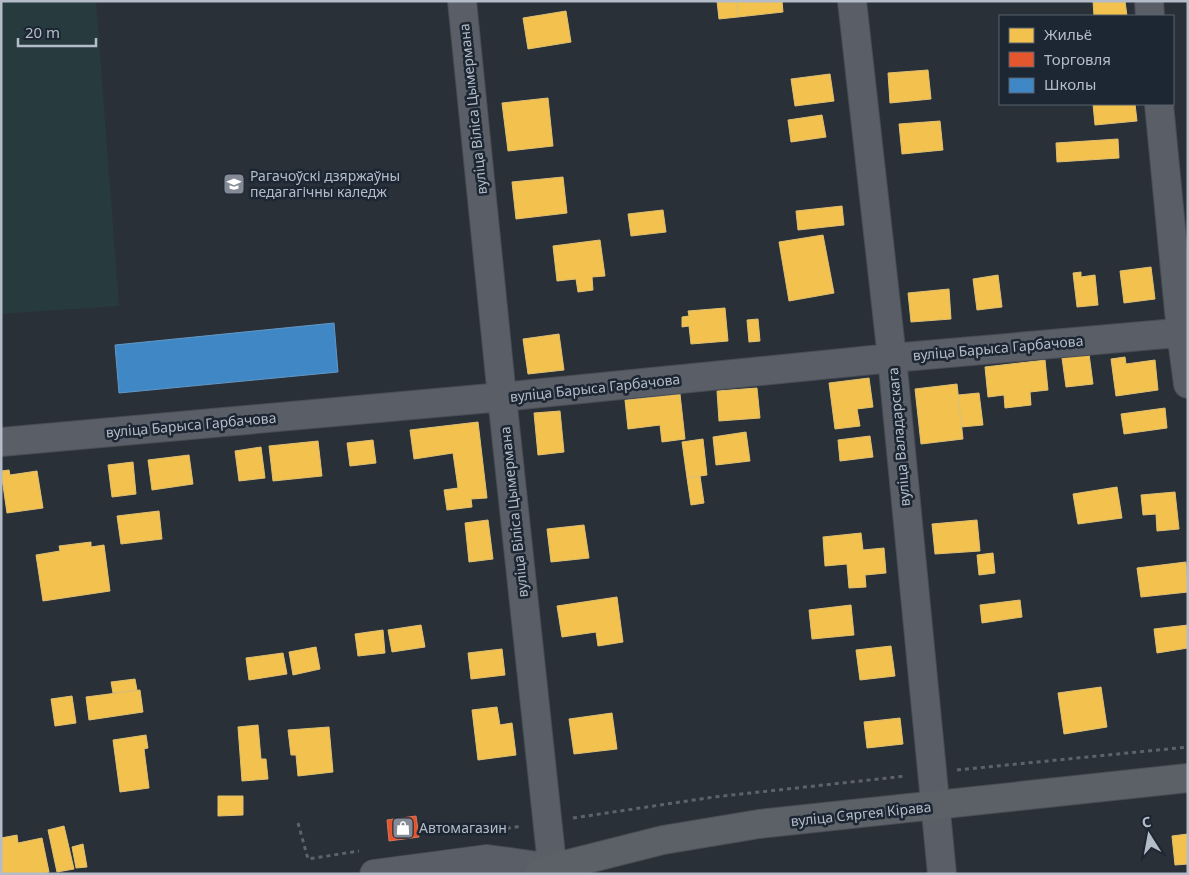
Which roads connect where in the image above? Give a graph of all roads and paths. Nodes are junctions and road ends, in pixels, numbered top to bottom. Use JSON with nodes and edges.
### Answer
{"nodes":[{"id":1,"x":462,"y":1,"type":"edge"},
{"id":2,"x":852,"y":1,"type":"edge"},
{"id":3,"x":1149,"y":1,"type":"edge"},
{"id":4,"x":1150,"y":15,"type":"edge"},
{"id":5,"x":1159,"y":105,"type":"edge"},
{"id":6,"x":1184,"y":332,"type":"edge"},
{"id":7,"x":892,"y":358,"type":"junction"},
{"id":8,"x":1188,"y":384,"type":"edge"},
{"id":9,"x":502,"y":397,"type":"junction"},
{"id":10,"x":1,"y":442,"type":"edge"},
{"id":11,"x":1188,"y":746,"type":"edge"},
{"id":12,"x":931,"y":773,"type":"junction"},
{"id":13,"x":1188,"y":778,"type":"edge"},
{"id":14,"x":934,"y":806,"type":"junction"},
{"id":15,"x":547,"y":822,"type":"junction"},
{"id":16,"x":298,"y":823,"type":"dead end"},
{"id":17,"x":489,"y":831,"type":"dead end"},
{"id":18,"x":370,"y":862,"type":"edge"},
{"id":19,"x":548,"y":872,"type":"edge"},
{"id":20,"x":942,"y":874,"type":"edge"}],
"edges":[{"from":1,"to":9,"type":"street","name":"вуліца Віліса Цымермана"},
{"from":2,"to":7,"type":"street","name":"вуліца Валадарскага"},
{"from":3,"to":4,"type":"street"},
{"from":5,"to":6,"type":"street"},
{"from":6,"to":7,"type":"street","name":"вуліца Барыса Гарбачова"},
{"from":6,"to":8,"type":"street"},
{"from":7,"to":9,"type":"street","name":"вуліца Барыса Гарбачова"},
{"from":7,"to":12,"type":"street","name":"вуліца Валадарскага"},
{"from":9,"to":10,"type":"street","name":"вуліца Барыса Гарбачова"},
{"from":9,"to":15,"type":"street","name":"вуліца Віліса Цымермана"},
{"from":11,"to":12,"type":"path"},
{"from":12,"to":14,"type":"street","name":"вуліца Валадарскага"},
{"from":12,"to":15,"type":"path"},
{"from":13,"to":14,"type":"main road","name":"вуліца Сяргея Кірава"},
{"from":14,"to":19,"type":"main road","name":"вуліца Сяргея Кірава"},
{"from":14,"to":20,"type":"street","name":"вуліца Валадарскага"},
{"from":15,"to":17,"type":"path"},
{"from":15,"to":19,"type":"street","name":"вуліца Віліса Цымермана"},
{"from":16,"to":18,"type":"path"},
{"from":18,"to":19,"type":"street"}]}
